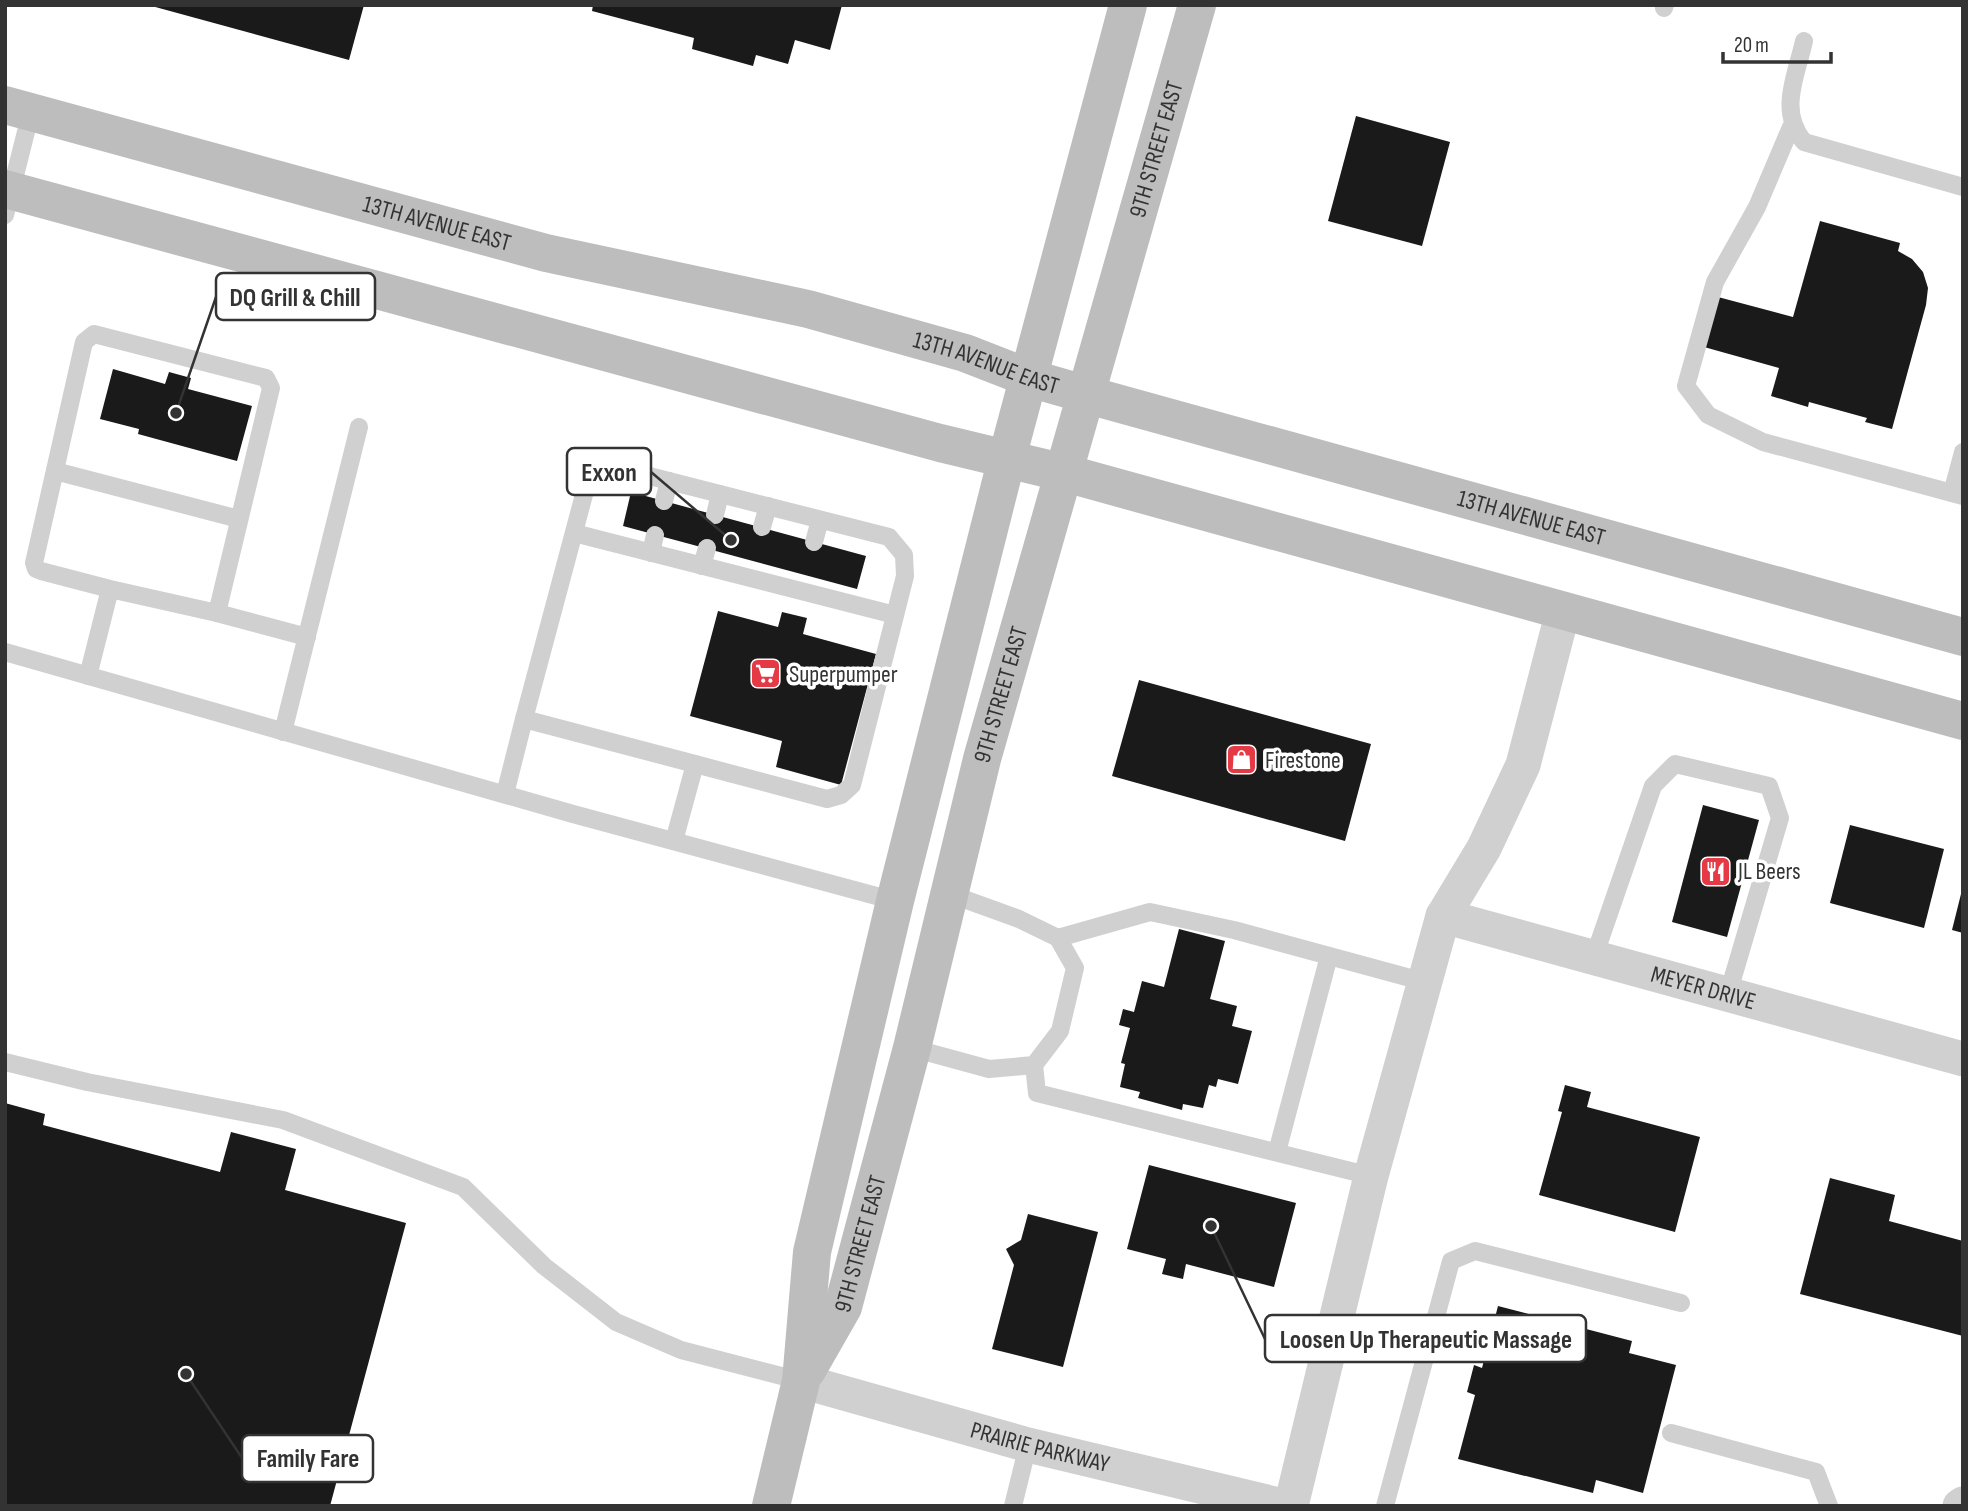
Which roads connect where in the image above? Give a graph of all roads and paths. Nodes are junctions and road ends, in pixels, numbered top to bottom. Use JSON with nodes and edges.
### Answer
{"nodes":[{"id":1,"x":1128,"y":5,"type":"edge"},
{"id":2,"x":1197,"y":5,"type":"edge"},
{"id":3,"x":1804,"y":41,"type":"dead end"},
{"id":4,"x":18,"y":108,"type":"edge"},
{"id":5,"x":1791,"y":127,"type":"junction"},
{"id":6,"x":1963,"y":187,"type":"edge"},
{"id":7,"x":7,"y":198,"type":"edge"},
{"id":8,"x":1029,"y":378,"type":"junction"},
{"id":9,"x":1088,"y":395,"type":"junction"},
{"id":10,"x":359,"y":427,"type":"dead end"},
{"id":11,"x":1963,"y":452,"type":"edge"},
{"id":12,"x":1007,"y":458,"type":"junction"},
{"id":13,"x":55,"y":471,"type":"junction"},
{"id":14,"x":1065,"y":473,"type":"junction"},
{"id":15,"x":669,"y":481,"type":"junction"},
{"id":16,"x":720,"y":494,"type":"junction"},
{"id":17,"x":1957,"y":495,"type":"edge"},
{"id":18,"x":664,"y":501,"type":"dead end"},
{"id":19,"x":768,"y":506,"type":"junction"},
{"id":20,"x":715,"y":515,"type":"dead end"},
{"id":21,"x":239,"y":519,"type":"junction"},
{"id":22,"x":820,"y":520,"type":"junction"},
{"id":23,"x":762,"y":527,"type":"dead end"},
{"id":24,"x":574,"y":533,"type":"junction"},
{"id":25,"x":655,"y":535,"type":"dead end"},
{"id":26,"x":814,"y":542,"type":"dead end"},
{"id":27,"x":651,"y":553,"type":"junction"},
{"id":28,"x":110,"y":589,"type":"junction"},
{"id":29,"x":1563,"y":611,"type":"junction"},
{"id":30,"x":216,"y":613,"type":"junction"},
{"id":31,"x":895,"y":615,"type":"junction"},
{"id":32,"x":307,"y":637,"type":"junction"},
{"id":33,"x":1963,"y":637,"type":"edge"},
{"id":34,"x":5,"y":652,"type":"edge"},
{"id":35,"x":88,"y":676,"type":"junction"},
{"id":36,"x":524,"y":719,"type":"junction"},
{"id":37,"x":1963,"y":721,"type":"edge"},
{"id":38,"x":283,"y":732,"type":"junction"},
{"id":39,"x":695,"y":764,"type":"junction"},
{"id":40,"x":505,"y":794,"type":"junction"},
{"id":41,"x":674,"y":841,"type":"junction"},
{"id":42,"x":950,"y":894,"type":"junction"},
{"id":43,"x":895,"y":901,"type":"junction"},
{"id":44,"x":1443,"y":916,"type":"junction"},
{"id":45,"x":1058,"y":938,"type":"junction"},
{"id":46,"x":1329,"y":956,"type":"junction"},
{"id":47,"x":1594,"y":957,"type":"junction"},
{"id":48,"x":1425,"y":982,"type":"junction"},
{"id":49,"x":1728,"y":994,"type":"junction"},
{"id":50,"x":912,"y":1048,"type":"junction"},
{"id":51,"x":1963,"y":1059,"type":"edge"},
{"id":52,"x":5,"y":1062,"type":"edge"},
{"id":53,"x":1034,"y":1065,"type":"junction"},
{"id":54,"x":1278,"y":1152,"type":"junction"},
{"id":55,"x":1371,"y":1176,"type":"junction"},
{"id":56,"x":1681,"y":1303,"type":"dead end"},
{"id":57,"x":801,"y":1381,"type":"junction"},
{"id":58,"x":1671,"y":1433,"type":"dead end"},
{"id":59,"x":1028,"y":1445,"type":"junction"},
{"id":60,"x":771,"y":1506,"type":"edge"},
{"id":61,"x":1013,"y":1506,"type":"edge"},
{"id":62,"x":1283,"y":1506,"type":"edge"},
{"id":63,"x":1291,"y":1506,"type":"edge"},
{"id":64,"x":1385,"y":1506,"type":"edge"},
{"id":65,"x":1829,"y":1506,"type":"edge"}],
"edges":[{"from":1,"to":8,"type":"main road","name":"9TH STREET EAST"},
{"from":2,"to":9,"type":"main road","name":"9TH STREET EAST"},
{"from":3,"to":5,"type":"lane"},
{"from":4,"to":7,"type":"lane"},
{"from":4,"to":8,"type":"main road","name":"13TH AVENUE EAST"},
{"from":5,"to":6,"type":"lane"},
{"from":5,"to":17,"type":"lane"},
{"from":7,"to":12,"type":"main road"},
{"from":8,"to":9,"type":"main road","name":"13TH AVENUE EAST"},
{"from":8,"to":12,"type":"main road","name":"9TH STREET EAST"},
{"from":9,"to":14,"type":"main road","name":"9TH STREET EAST"},
{"from":9,"to":33,"type":"main road","name":"13TH AVENUE EAST"},
{"from":10,"to":32,"type":"lane"},
{"from":11,"to":17,"type":"lane"},
{"from":12,"to":14,"type":"main road"},
{"from":12,"to":43,"type":"main road","name":"9TH STREET EAST"},
{"from":13,"to":21,"type":"lane"},
{"from":13,"to":21,"type":"lane"},
{"from":13,"to":28,"type":"lane"},
{"from":14,"to":29,"type":"main road"},
{"from":14,"to":42,"type":"main road","name":"9TH STREET EAST"},
{"from":15,"to":16,"type":"lane"},
{"from":15,"to":18,"type":"lane"},
{"from":15,"to":24,"type":"lane"},
{"from":16,"to":19,"type":"lane"},
{"from":16,"to":20,"type":"lane"},
{"from":19,"to":22,"type":"lane"},
{"from":19,"to":23,"type":"lane"},
{"from":21,"to":30,"type":"lane"},
{"from":22,"to":26,"type":"lane"},
{"from":22,"to":31,"type":"lane"},
{"from":24,"to":27,"type":"lane"},
{"from":24,"to":36,"type":"lane"},
{"from":25,"to":27,"type":"lane"},
{"from":27,"to":31,"type":"lane"},
{"from":28,"to":30,"type":"lane"},
{"from":28,"to":35,"type":"lane"},
{"from":29,"to":37,"type":"main road"},
{"from":29,"to":44,"type":"street"},
{"from":30,"to":32,"type":"lane"},
{"from":31,"to":39,"type":"lane"},
{"from":32,"to":38,"type":"lane"},
{"from":34,"to":35,"type":"lane"},
{"from":35,"to":38,"type":"lane"},
{"from":36,"to":39,"type":"lane"},
{"from":36,"to":40,"type":"lane"},
{"from":38,"to":40,"type":"lane"},
{"from":39,"to":41,"type":"lane"},
{"from":40,"to":41,"type":"lane"},
{"from":41,"to":43,"type":"lane"},
{"from":42,"to":45,"type":"lane"},
{"from":42,"to":50,"type":"main road","name":"9TH STREET EAST"},
{"from":43,"to":57,"type":"main road","name":"9TH STREET EAST"},
{"from":44,"to":47,"type":"street","name":"MEYER DRIVE"},
{"from":44,"to":48,"type":"street"},
{"from":45,"to":46,"type":"lane"},
{"from":45,"to":53,"type":"lane"},
{"from":46,"to":48,"type":"lane"},
{"from":46,"to":54,"type":"lane"},
{"from":47,"to":49,"type":"street","name":"MEYER DRIVE"},
{"from":47,"to":49,"type":"lane"},
{"from":48,"to":55,"type":"street"},
{"from":49,"to":51,"type":"street","name":"MEYER DRIVE"},
{"from":50,"to":53,"type":"lane"},
{"from":50,"to":57,"type":"main road","name":"9TH STREET EAST"},
{"from":52,"to":57,"type":"lane"},
{"from":53,"to":54,"type":"lane"},
{"from":54,"to":55,"type":"lane"},
{"from":55,"to":63,"type":"street"},
{"from":56,"to":64,"type":"lane"},
{"from":57,"to":59,"type":"street","name":"PRAIRIE PARKWAY"},
{"from":57,"to":60,"type":"main road","name":"9TH STREET EAST"},
{"from":58,"to":65,"type":"lane"},
{"from":59,"to":61,"type":"lane"},
{"from":59,"to":62,"type":"street","name":"PRAIRIE PARKWAY"}]}
